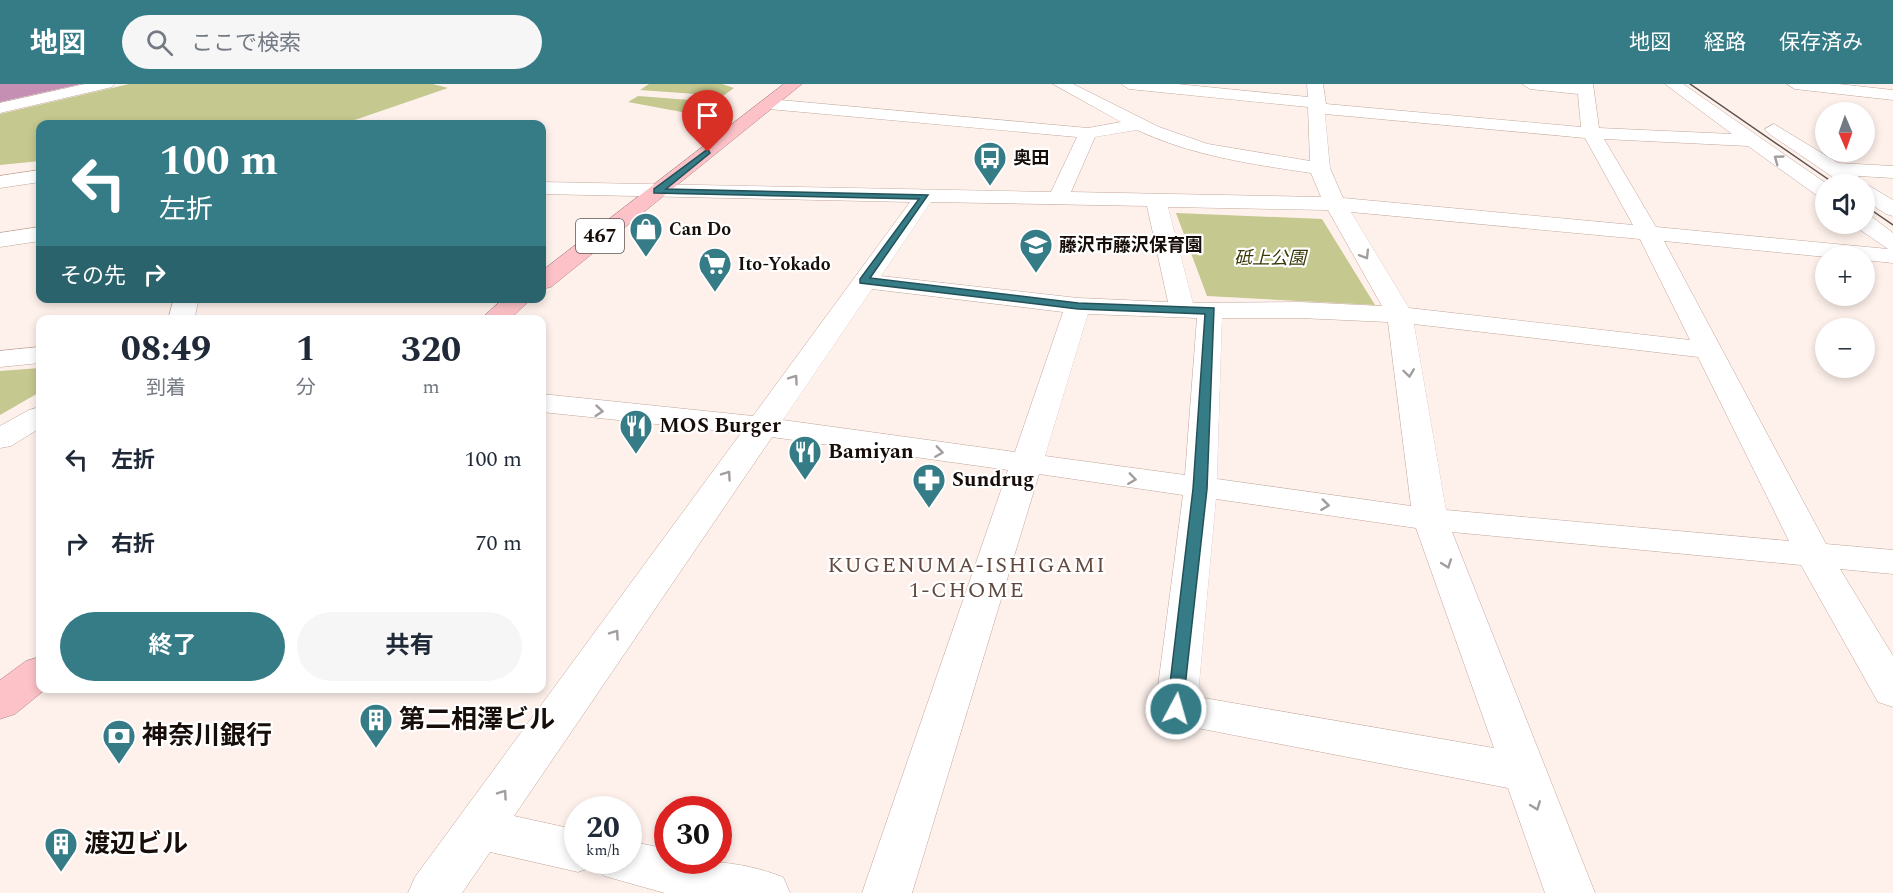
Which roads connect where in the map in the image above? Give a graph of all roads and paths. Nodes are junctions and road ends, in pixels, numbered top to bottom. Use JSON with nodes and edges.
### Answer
{"nodes":[{"id":1,"x":106,"y":84,"type":"edge"},
{"id":2,"x":794,"y":84,"type":"edge"},
{"id":3,"x":1061,"y":84,"type":"edge"},
{"id":4,"x":1129,"y":84,"type":"edge"},
{"id":5,"x":1315,"y":84,"type":"edge"},
{"id":6,"x":1530,"y":84,"type":"edge"},
{"id":7,"x":1673,"y":84,"type":"edge"},
{"id":8,"x":1795,"y":84,"type":"edge"},
{"id":9,"x":1586,"y":87,"type":"edge"},
{"id":10,"x":1887,"y":91,"type":"edge"},
{"id":11,"x":769,"y":104,"type":"junction"},
{"id":12,"x":1318,"y":106,"type":"junction"},
{"id":13,"x":0,"y":108,"type":"edge"},
{"id":14,"x":1756,"y":117,"type":"dead end"},
{"id":15,"x":1140,"y":124,"type":"junction"},
{"id":16,"x":1088,"y":133,"type":"junction"},
{"id":17,"x":1591,"y":133,"type":"junction"},
{"id":18,"x":1754,"y":141,"type":"junction"},
{"id":19,"x":1320,"y":168,"type":"junction"},
{"id":20,"x":1833,"y":169,"type":"junction"},
{"id":21,"x":1893,"y":172,"type":"edge"},
{"id":22,"x":1841,"y":174,"type":"edge"},
{"id":23,"x":36,"y":177,"type":"edge"},
{"id":24,"x":0,"y":182,"type":"edge"},
{"id":25,"x":1815,"y":186,"type":"edge"},
{"id":26,"x":546,"y":188,"type":"edge"},
{"id":27,"x":657,"y":191,"type":"junction"},
{"id":28,"x":925,"y":196,"type":"junction"},
{"id":29,"x":1058,"y":198,"type":"junction"},
{"id":30,"x":1875,"y":198,"type":"edge"},
{"id":31,"x":1156,"y":200,"type":"junction"},
{"id":32,"x":1335,"y":204,"type":"junction"},
{"id":33,"x":1893,"y":210,"type":"edge"},
{"id":34,"x":1875,"y":230,"type":"edge"},
{"id":35,"x":1649,"y":234,"type":"junction"},
{"id":36,"x":36,"y":235,"type":"edge"},
{"id":37,"x":0,"y":240,"type":"edge"},
{"id":38,"x":1893,"y":243,"type":"edge"},
{"id":39,"x":1893,"y":256,"type":"edge"},
{"id":40,"x":546,"y":279,"type":"edge"},
{"id":41,"x":863,"y":281,"type":"junction"},
{"id":42,"x":514,"y":303,"type":"edge"},
{"id":43,"x":1078,"y":306,"type":"junction"},
{"id":44,"x":1196,"y":310,"type":"junction"},
{"id":45,"x":499,"y":315,"type":"edge"},
{"id":46,"x":1401,"y":315,"type":"junction"},
{"id":47,"x":1709,"y":350,"type":"junction"},
{"id":48,"x":36,"y":355,"type":"edge"},
{"id":49,"x":0,"y":359,"type":"edge"},
{"id":50,"x":546,"y":403,"type":"edge"},
{"id":51,"x":36,"y":418,"type":"edge"},
{"id":52,"x":761,"y":426,"type":"junction"},
{"id":53,"x":0,"y":439,"type":"edge"},
{"id":54,"x":1026,"y":464,"type":"junction"},
{"id":55,"x":1200,"y":489,"type":"junction"},
{"id":56,"x":1431,"y":519,"type":"junction"},
{"id":57,"x":1813,"y":554,"type":"junction"},
{"id":58,"x":1893,"y":562,"type":"edge"},
{"id":59,"x":36,"y":675,"type":"edge"},
{"id":60,"x":1893,"y":691,"type":"edge"},
{"id":61,"x":0,"y":703,"type":"edge"},
{"id":62,"x":1523,"y":772,"type":"junction"},
{"id":63,"x":478,"y":829,"type":"junction"},
{"id":64,"x":564,"y":848,"type":"edge"},
{"id":65,"x":642,"y":866,"type":"edge"},
{"id":66,"x":433,"y":893,"type":"edge"},
{"id":67,"x":765,"y":893,"type":"edge"},
{"id":68,"x":887,"y":893,"type":"edge"},
{"id":69,"x":1570,"y":893,"type":"edge"}],
"edges":[{"from":1,"to":13,"type":"street"},
{"from":2,"to":11,"type":"highway","number":"467"},
{"from":3,"to":15,"type":"street"},
{"from":4,"to":12,"type":"street"},
{"from":5,"to":12,"type":"street"},
{"from":6,"to":9,"type":"street"},
{"from":7,"to":18,"type":"street"},
{"from":8,"to":10,"type":"street"},
{"from":9,"to":17,"type":"street"},
{"from":11,"to":16,"type":"street"},
{"from":11,"to":27,"type":"highway","number":"467"},
{"from":12,"to":17,"type":"street"},
{"from":12,"to":19,"type":"street"},
{"from":14,"to":20,"type":"street"},
{"from":15,"to":16,"type":"street"},
{"from":15,"to":19,"type":"street"},
{"from":16,"to":29,"type":"street"},
{"from":17,"to":18,"type":"street"},
{"from":17,"to":35,"type":"street"},
{"from":25,"to":18,"type":"street","one_way":true},
{"from":19,"to":32,"type":"street"},
{"from":20,"to":21,"type":"street"},
{"from":20,"to":22,"type":"street"},
{"from":23,"to":24,"type":"street"},
{"from":26,"to":27,"type":"street"},
{"from":27,"to":28,"type":"street"},
{"from":27,"to":40,"type":"highway","number":"467"},
{"from":28,"to":29,"type":"street"},
{"from":28,"to":41,"type":"street"},
{"from":29,"to":31,"type":"street"},
{"from":30,"to":33,"type":"street"},
{"from":31,"to":32,"type":"street"},
{"from":31,"to":44,"type":"street"},
{"from":32,"to":35,"type":"street"},
{"from":32,"to":46,"type":"street","one_way":true},
{"from":34,"to":38,"type":"street"},
{"from":35,"to":39,"type":"street"},
{"from":35,"to":47,"type":"street"},
{"from":36,"to":37,"type":"street"},
{"from":41,"to":43,"type":"street"},
{"from":52,"to":41,"type":"street","one_way":true},
{"from":42,"to":45,"type":"highway"},
{"from":43,"to":44,"type":"street"},
{"from":43,"to":54,"type":"street"},
{"from":44,"to":46,"type":"street"},
{"from":44,"to":55,"type":"street"},
{"from":46,"to":47,"type":"street"},
{"from":46,"to":56,"type":"street","one_way":true},
{"from":47,"to":57,"type":"street"},
{"from":48,"to":49,"type":"street"},
{"from":50,"to":52,"type":"street","one_way":true},
{"from":51,"to":53,"type":"street"},
{"from":52,"to":54,"type":"street","one_way":true},
{"from":63,"to":52,"type":"street","one_way":true},
{"from":54,"to":55,"type":"street","one_way":true},
{"from":54,"to":68,"type":"street"},
{"from":55,"to":56,"type":"street","one_way":true},
{"from":55,"to":62,"type":"street"},
{"from":56,"to":57,"type":"street"},
{"from":56,"to":62,"type":"street","one_way":true},
{"from":57,"to":58,"type":"street"},
{"from":57,"to":60,"type":"street"},
{"from":59,"to":61,"type":"highway"},
{"from":62,"to":69,"type":"street","one_way":true},
{"from":63,"to":64,"type":"street"},
{"from":63,"to":66,"type":"street"},
{"from":65,"to":67,"type":"street"}]}
